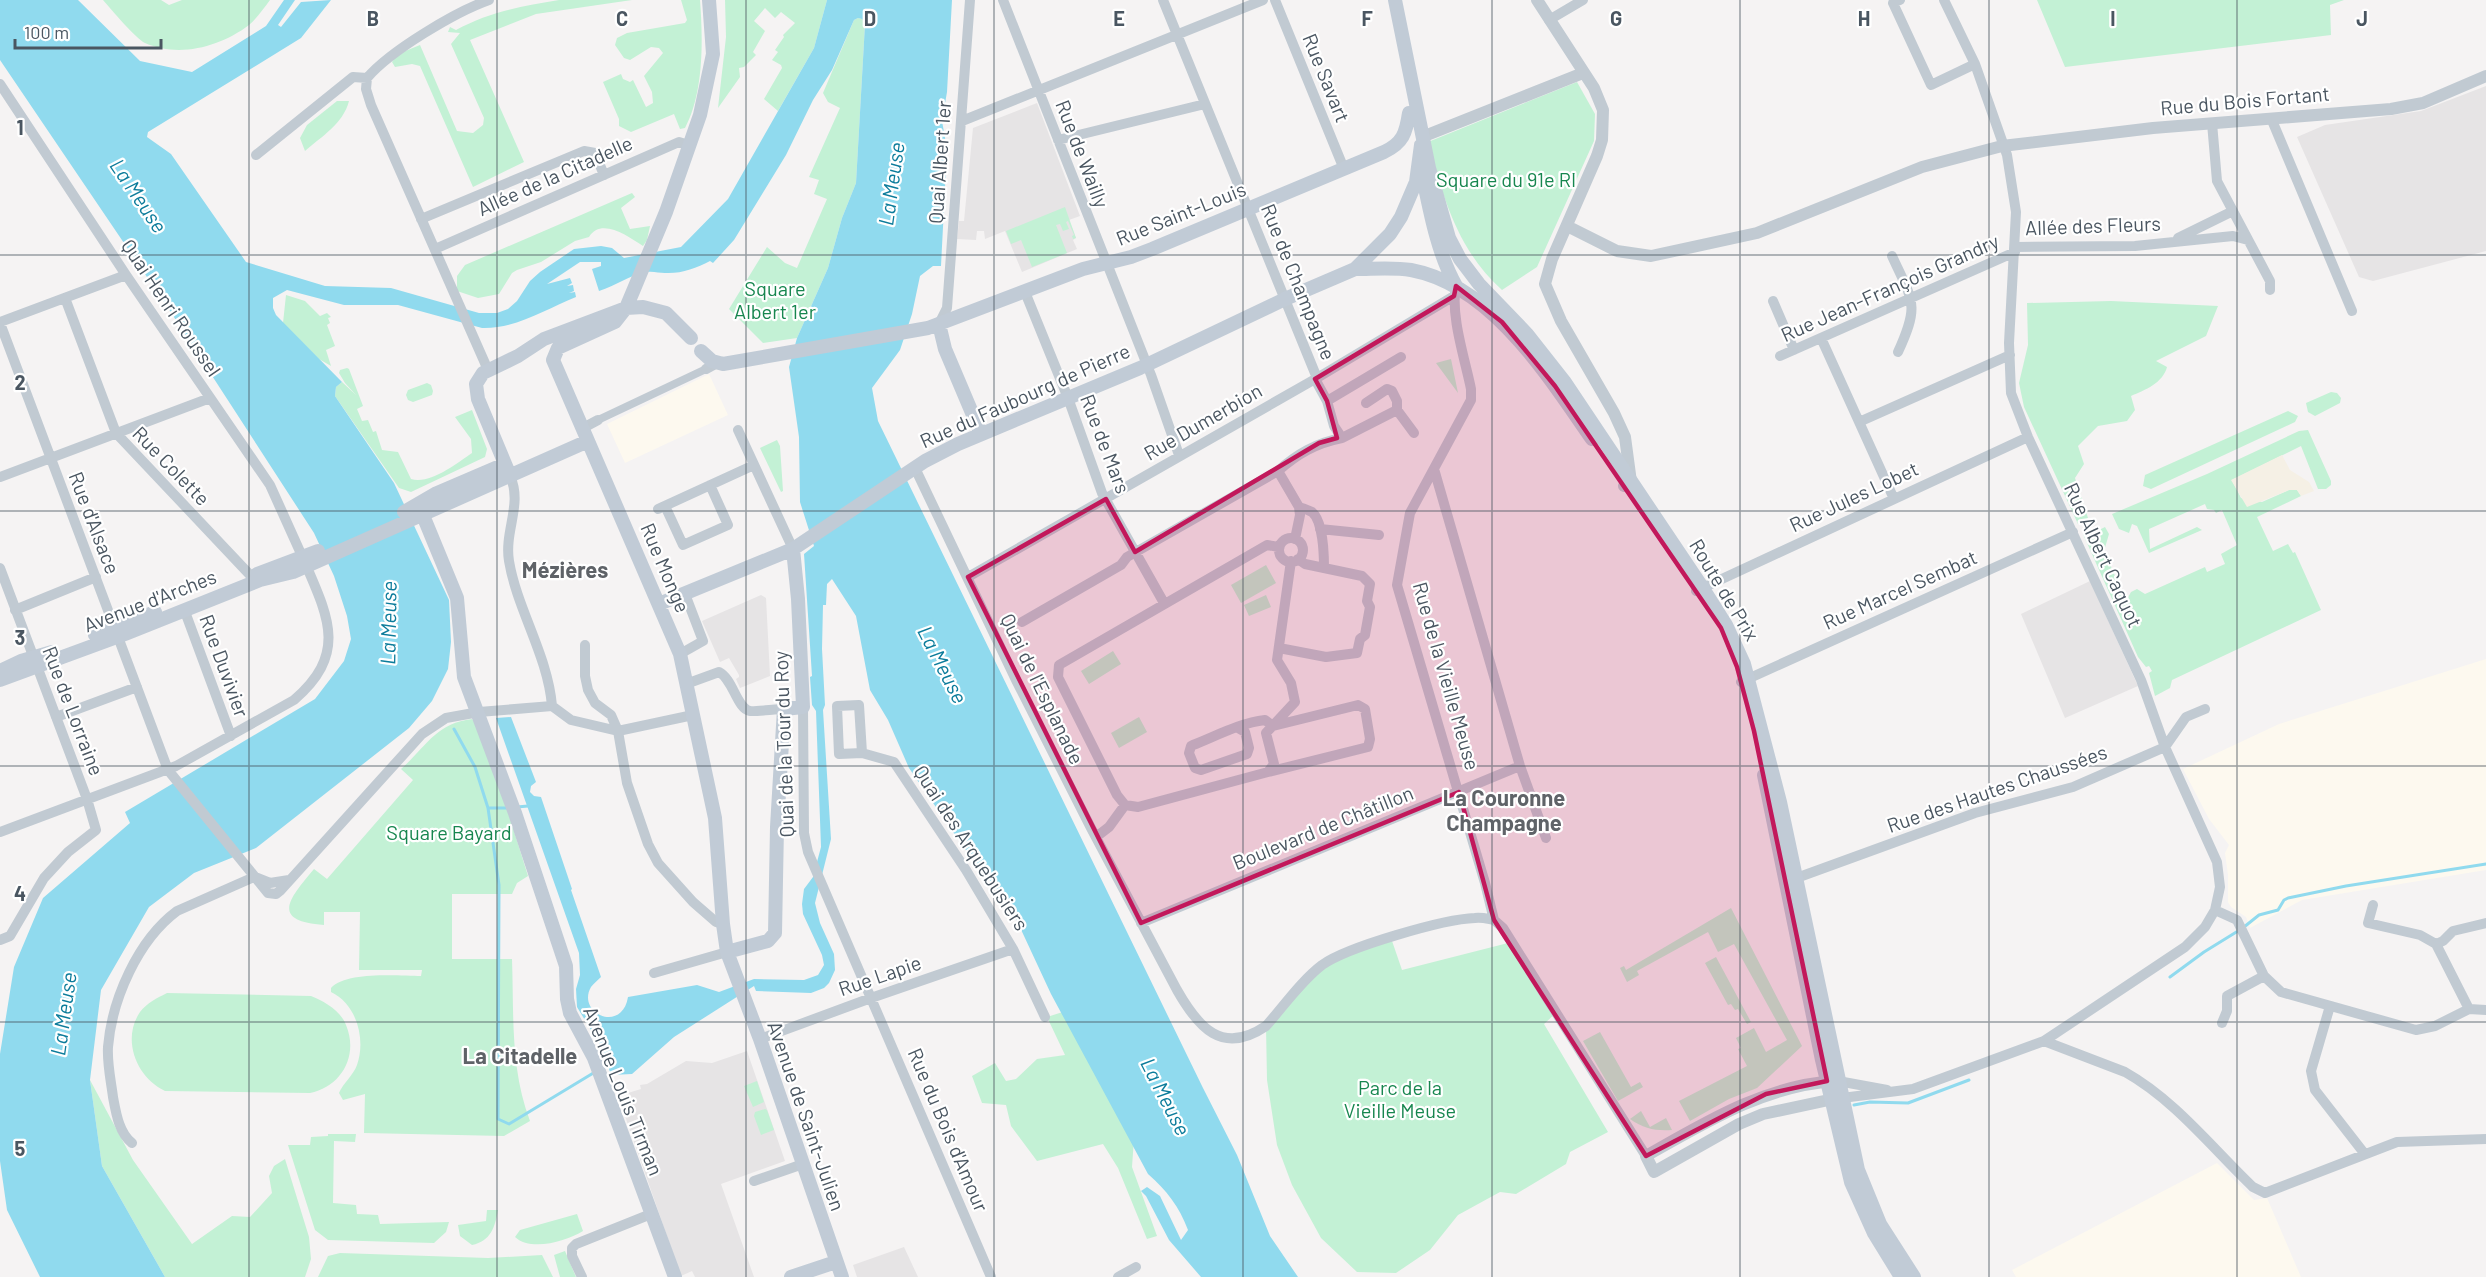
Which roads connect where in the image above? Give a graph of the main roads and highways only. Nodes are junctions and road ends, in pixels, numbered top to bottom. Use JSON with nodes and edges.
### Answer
{"nodes":[{"id":1,"x":709,"y":0,"type":"edge"},
{"id":2,"x":1386,"y":0,"type":"edge"},
{"id":3,"x":1395,"y":0,"type":"edge"},
{"id":4,"x":1409,"y":113,"type":"junction"},
{"id":5,"x":1422,"y":137,"type":"junction"},
{"id":6,"x":1419,"y":161,"type":"junction"},
{"id":7,"x":1447,"y":243,"type":"junction"},
{"id":8,"x":1355,"y":269,"type":"junction"},
{"id":9,"x":636,"y":285,"type":"junction"},
{"id":10,"x":1455,"y":291,"type":"junction"},
{"id":11,"x":626,"y":308,"type":"junction"},
{"id":12,"x":1502,"y":308,"type":"junction"},
{"id":13,"x":661,"y":310,"type":"junction"},
{"id":14,"x":939,"y":324,"type":"junction"},
{"id":15,"x":692,"y":338,"type":"dead end"},
{"id":16,"x":709,"y":361,"type":"road end"},
{"id":17,"x":981,"y":434,"type":"junction"},
{"id":18,"x":588,"y":441,"type":"junction"},
{"id":19,"x":507,"y":470,"type":"junction"},
{"id":20,"x":1628,"y":484,"type":"junction"},
{"id":21,"x":416,"y":513,"type":"junction"},
{"id":22,"x":793,"y":549,"type":"junction"},
{"id":23,"x":309,"y":559,"type":"junction"},
{"id":24,"x":659,"y":604,"type":"junction"},
{"id":25,"x":116,"y":632,"type":"junction"},
{"id":26,"x":35,"y":662,"type":"junction"},
{"id":27,"x":0,"y":671,"type":"edge"},
{"id":28,"x":0,"y":680,"type":"edge"},
{"id":29,"x":723,"y":924,"type":"joint"},
{"id":30,"x":728,"y":952,"type":"junction"},
{"id":31,"x":1836,"y":1098,"type":"junction"},
{"id":32,"x":836,"y":1262,"type":"junction"},
{"id":33,"x":675,"y":1277,"type":"edge"},
{"id":34,"x":791,"y":1277,"type":"edge"},
{"id":35,"x":842,"y":1277,"type":"edge"},
{"id":36,"x":1901,"y":1277,"type":"edge"},
{"id":37,"x":1914,"y":1277,"type":"edge"}],
"edges":[{"from":1,"to":9,"type":"main road"},
{"from":2,"to":4,"type":"main road"},
{"from":3,"to":5,"type":"main road"},
{"from":4,"to":6,"type":"main road"},
{"from":4,"to":14,"type":"main road","name":"Rue Saint-Louis"},
{"from":5,"to":6,"type":"main road"},
{"from":5,"to":7,"type":"main road"},
{"from":6,"to":7,"type":"main road"},
{"from":6,"to":8,"type":"main road"},
{"from":7,"to":10,"type":"main road","name":"Route de Prix"},
{"from":7,"to":12,"type":"main road","name":"Route de Prix"},
{"from":8,"to":10,"type":"main road","name":"Route de Prix"},
{"from":8,"to":17,"type":"main road","name":"Rue du Faubourg de Pierre"},
{"from":9,"to":11,"type":"main road"},
{"from":9,"to":13,"type":"main road"},
{"from":10,"to":12,"type":"main road"},
{"from":10,"to":20,"type":"main road","name":"Route de Prix"},
{"from":11,"to":13,"type":"main road"},
{"from":11,"to":18,"type":"main road","name":"Rue Monge"},
{"from":11,"to":19,"type":"main road"},
{"from":12,"to":20,"type":"main road","name":"Route de Prix"},
{"from":13,"to":15,"type":"main road"},
{"from":14,"to":16,"type":"main road","name":"Rue Saint-Louis"},
{"from":14,"to":17,"type":"main road"},
{"from":17,"to":22,"type":"main road","name":"Rue du Faubourg de Pierre"},
{"from":18,"to":19,"type":"main road"},
{"from":18,"to":24,"type":"main road","name":"Rue Monge"},
{"from":19,"to":21,"type":"main road"},
{"from":20,"to":31,"type":"main road","name":"Route de Prix"},
{"from":21,"to":23,"type":"main road"},
{"from":21,"to":33,"type":"main road","name":"Avenue Louis Tirman"},
{"from":22,"to":24,"type":"main road","name":"Rue du Faubourg de Pierre"},
{"from":22,"to":30,"type":"main road","name":"Quai de la Tour du Roy"},
{"from":23,"to":25,"type":"main road","name":"Avenue d'Arches"},
{"from":23,"to":25,"type":"main road","name":"Avenue d'Arches"},
{"from":24,"to":29,"type":"main road","name":"Rue Monge"},
{"from":25,"to":26,"type":"main road","name":"Avenue d'Arches"},
{"from":26,"to":27,"type":"main road","name":"Avenue d'Arches"},
{"from":26,"to":28,"type":"main road","name":"Avenue d'Arches"},
{"from":29,"to":30,"type":"main road","name":"Avenue de Saint-Julien"},
{"from":30,"to":32,"type":"main road","name":"Avenue de Saint-Julien"},
{"from":31,"to":36,"type":"main road","name":"Route de Prix"},
{"from":31,"to":37,"type":"main road","name":"Route de Prix"},
{"from":32,"to":34,"type":"main road"},
{"from":32,"to":35,"type":"main road","name":"Avenue de Saint-Julien"}]}
